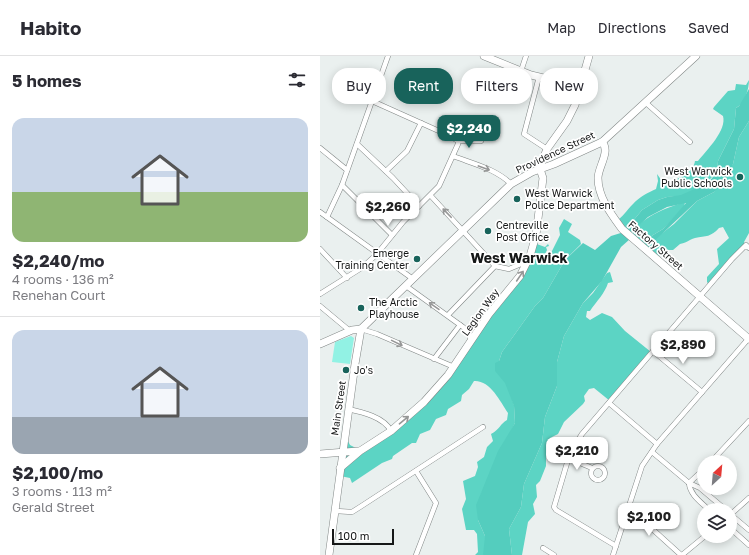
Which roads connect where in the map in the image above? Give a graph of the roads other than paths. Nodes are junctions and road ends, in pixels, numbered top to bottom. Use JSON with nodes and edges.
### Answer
{"nodes":[{"id":1,"x":388,"y":56,"type":"edge"},
{"id":2,"x":484,"y":56,"type":"edge"},
{"id":3,"x":526,"y":56,"type":"edge"},
{"id":4,"x":589,"y":56,"type":"edge"},
{"id":5,"x":696,"y":56,"type":"edge"},
{"id":6,"x":384,"y":68,"type":"edge"},
{"id":7,"x":514,"y":68,"type":"edge"},
{"id":8,"x":523,"y":68,"type":"edge"},
{"id":9,"x":586,"y":68,"type":"edge"},
{"id":10,"x":532,"y":75,"type":"edge"},
{"id":11,"x":539,"y":77,"type":"joint"},
{"id":12,"x":645,"y":102,"type":"junction"},
{"id":13,"x":371,"y":104,"type":"edge"},
{"id":14,"x":378,"y":104,"type":"edge"},
{"id":15,"x":574,"y":104,"type":"edge"},
{"id":16,"x":421,"y":124,"type":"junction"},
{"id":17,"x":458,"y":141,"type":"junction"},
{"id":18,"x":481,"y":141,"type":"dead end"},
{"id":19,"x":602,"y":142,"type":"junction"},
{"id":20,"x":690,"y":142,"type":"dead end"},
{"id":21,"x":357,"y":144,"type":"junction"},
{"id":22,"x":320,"y":148,"type":"edge"},
{"id":23,"x":547,"y":149,"type":"junction"},
{"id":24,"x":454,"y":156,"type":"junction"},
{"id":25,"x":540,"y":168,"type":"junction"},
{"id":26,"x":346,"y":170,"type":"junction"},
{"id":27,"x":386,"y":171,"type":"junction"},
{"id":28,"x":511,"y":184,"type":"junction"},
{"id":29,"x":342,"y":185,"type":"junction"},
{"id":30,"x":431,"y":196,"type":"junction"},
{"id":31,"x":419,"y":206,"type":"junction"},
{"id":32,"x":320,"y":212,"type":"edge"},
{"id":33,"x":327,"y":217,"type":"junction"},
{"id":34,"x":464,"y":230,"type":"junction"},
{"id":35,"x":392,"y":236,"type":"junction"},
{"id":36,"x":747,"y":247,"type":"edge"},
{"id":37,"x":320,"y":249,"type":"edge"},
{"id":38,"x":531,"y":251,"type":"junction"},
{"id":39,"x":378,"y":254,"type":"junction"},
{"id":40,"x":495,"y":266,"type":"junction"},
{"id":41,"x":347,"y":278,"type":"junction"},
{"id":42,"x":413,"y":279,"type":"junction"},
{"id":43,"x":406,"y":286,"type":"junction"},
{"id":44,"x":320,"y":294,"type":"edge"},
{"id":45,"x":700,"y":296,"type":"junction"},
{"id":46,"x":320,"y":306,"type":"edge"},
{"id":47,"x":448,"y":315,"type":"junction"},
{"id":48,"x":460,"y":325,"type":"junction"},
{"id":49,"x":361,"y":328,"type":"junction"},
{"id":50,"x":350,"y":331,"type":"junction"},
{"id":51,"x":749,"y":339,"type":"edge"},
{"id":52,"x":471,"y":341,"type":"junction"},
{"id":53,"x":320,"y":344,"type":"edge"},
{"id":54,"x":653,"y":351,"type":"junction"},
{"id":55,"x":434,"y":359,"type":"junction"},
{"id":56,"x":454,"y":367,"type":"junction"},
{"id":57,"x":702,"y":392,"type":"junction"},
{"id":58,"x":609,"y":403,"type":"junction"},
{"id":59,"x":348,"y":409,"type":"junction"},
{"id":60,"x":749,"y":421,"type":"edge"},
{"id":61,"x":483,"y":426,"type":"dead end"},
{"id":62,"x":391,"y":431,"type":"junction"},
{"id":63,"x":657,"y":444,"type":"junction"},
{"id":64,"x":360,"y":451,"type":"junction"},
{"id":65,"x":652,"y":452,"type":"junction"},
{"id":66,"x":342,"y":453,"type":"junction"},
{"id":67,"x":320,"y":454,"type":"edge"},
{"id":68,"x":717,"y":455,"type":"edge"},
{"id":69,"x":568,"y":458,"type":"junction"},
{"id":70,"x":592,"y":468,"type":"dead end"},
{"id":71,"x":340,"y":470,"type":"junction"},
{"id":72,"x":416,"y":471,"type":"junction"},
{"id":73,"x":697,"y":476,"type":"edge"},
{"id":74,"x":689,"y":483,"type":"junction"},
{"id":75,"x":749,"y":498,"type":"edge"},
{"id":76,"x":702,"y":503,"type":"edge"},
{"id":77,"x":718,"y":503,"type":"edge"},
{"id":78,"x":628,"y":507,"type":"junction"},
{"id":79,"x":737,"y":508,"type":"edge"},
{"id":80,"x":336,"y":511,"type":"junction"},
{"id":81,"x":737,"y":520,"type":"edge"},
{"id":82,"x":749,"y":530,"type":"edge"},
{"id":83,"x":737,"y":534,"type":"edge"},
{"id":84,"x":697,"y":543,"type":"edge"},
{"id":85,"x":749,"y":545,"type":"edge"},
{"id":86,"x":616,"y":546,"type":"junction"},
{"id":87,"x":544,"y":548,"type":"dead end"},
{"id":88,"x":329,"y":555,"type":"edge"},
{"id":89,"x":416,"y":555,"type":"edge"},
{"id":90,"x":554,"y":555,"type":"edge"},
{"id":91,"x":613,"y":555,"type":"edge"},
{"id":92,"x":682,"y":555,"type":"edge"}],
"edges":[{"from":1,"to":6,"type":"street"},
{"from":2,"to":7,"type":"main road"},
{"from":3,"to":8,"type":"street"},
{"from":4,"to":9,"type":"main road"},
{"from":5,"to":12,"type":"main road","name":"Providence Street"},
{"from":10,"to":11,"type":"main road"},
{"from":11,"to":23,"type":"street"},
{"from":12,"to":19,"type":"main road","name":"Providence Street"},
{"from":12,"to":20,"type":"street"},
{"from":13,"to":21,"type":"street"},
{"from":14,"to":16,"type":"street"},
{"from":15,"to":23,"type":"main road"},
{"from":16,"to":17,"type":"street"},
{"from":16,"to":27,"type":"street"},
{"from":17,"to":18,"type":"street"},
{"from":17,"to":24,"type":"street"},
{"from":19,"to":25,"type":"main road","name":"Providence Street"},
{"from":19,"to":45,"type":"main road","name":"Factory Street"},
{"from":21,"to":26,"type":"street"},
{"from":21,"to":27,"type":"street"},
{"from":22,"to":26,"type":"street"},
{"from":23,"to":25,"type":"main road","name":"Legion Way"},
{"from":24,"to":28,"type":"street","one_way":true},
{"from":24,"to":30,"type":"street"},
{"from":25,"to":28,"type":"main road","name":"Providence Street"},
{"from":25,"to":38,"type":"main road","name":"Legion Way"},
{"from":26,"to":29,"type":"street"},
{"from":27,"to":31,"type":"street"},
{"from":28,"to":34,"type":"main road"},
{"from":29,"to":33,"type":"street"},
{"from":29,"to":35,"type":"street"},
{"from":30,"to":31,"type":"street"},
{"from":34,"to":30,"type":"street","one_way":true},
{"from":31,"to":35,"type":"street"},
{"from":32,"to":33,"type":"street"},
{"from":33,"to":39,"type":"street"},
{"from":34,"to":40,"type":"street"},
{"from":34,"to":42,"type":"main road"},
{"from":35,"to":39,"type":"street"},
{"from":36,"to":45,"type":"street"},
{"from":37,"to":41,"type":"street"},
{"from":38,"to":40,"type":"street"},
{"from":52,"to":38,"type":"main road","name":"Legion Way","one_way":true},
{"from":39,"to":41,"type":"street"},
{"from":39,"to":42,"type":"street"},
{"from":40,"to":47,"type":"street"},
{"from":41,"to":44,"type":"street"},
{"from":42,"to":43,"type":"main road"},
{"from":47,"to":43,"type":"street","one_way":true},
{"from":43,"to":49,"type":"main road"},
{"from":45,"to":51,"type":"main road","name":"Factory Street"},
{"from":45,"to":54,"type":"street"},
{"from":46,"to":50,"type":"street"},
{"from":47,"to":48,"type":"street"},
{"from":48,"to":52,"type":"street"},
{"from":48,"to":55,"type":"street"},
{"from":49,"to":50,"type":"main road"},
{"from":49,"to":55,"type":"street","one_way":true},
{"from":49,"to":59,"type":"main road","name":"Main Street"},
{"from":50,"to":53,"type":"main road"},
{"from":51,"to":57,"type":"street"},
{"from":52,"to":56,"type":"main road","name":"Legion Way"},
{"from":54,"to":57,"type":"street"},
{"from":54,"to":58,"type":"street"},
{"from":55,"to":56,"type":"street"},
{"from":62,"to":56,"type":"main road","name":"Legion Way","one_way":true},
{"from":57,"to":63,"type":"street"},
{"from":58,"to":63,"type":"street"},
{"from":58,"to":69,"type":"street"},
{"from":59,"to":62,"type":"street"},
{"from":59,"to":66,"type":"main road","name":"Main Street"},
{"from":60,"to":68,"type":"street"},
{"from":61,"to":72,"type":"street"},
{"from":62,"to":64,"type":"main road","name":"Legion Way"},
{"from":63,"to":65,"type":"street"},
{"from":64,"to":66,"type":"main road","name":"Legion Way"},
{"from":64,"to":71,"type":"main road","name":"Legion Way"},
{"from":65,"to":74,"type":"street"},
{"from":65,"to":78,"type":"street"},
{"from":66,"to":67,"type":"main road","name":"Legion Way"},
{"from":66,"to":71,"type":"main road","name":"Main Street"},
{"from":69,"to":70,"type":"street"},
{"from":69,"to":86,"type":"street"},
{"from":71,"to":80,"type":"main road","name":"Main Street"},
{"from":72,"to":80,"type":"street"},
{"from":72,"to":89,"type":"street"},
{"from":73,"to":74,"type":"street"},
{"from":74,"to":76,"type":"street"},
{"from":74,"to":77,"type":"street"},
{"from":75,"to":79,"type":"street"},
{"from":78,"to":86,"type":"street"},
{"from":78,"to":92,"type":"street"},
{"from":80,"to":88,"type":"main road","name":"Main Street"},
{"from":81,"to":82,"type":"street"},
{"from":83,"to":85,"type":"street"},
{"from":84,"to":92,"type":"street"},
{"from":86,"to":91,"type":"street"},
{"from":87,"to":90,"type":"street"}]}
